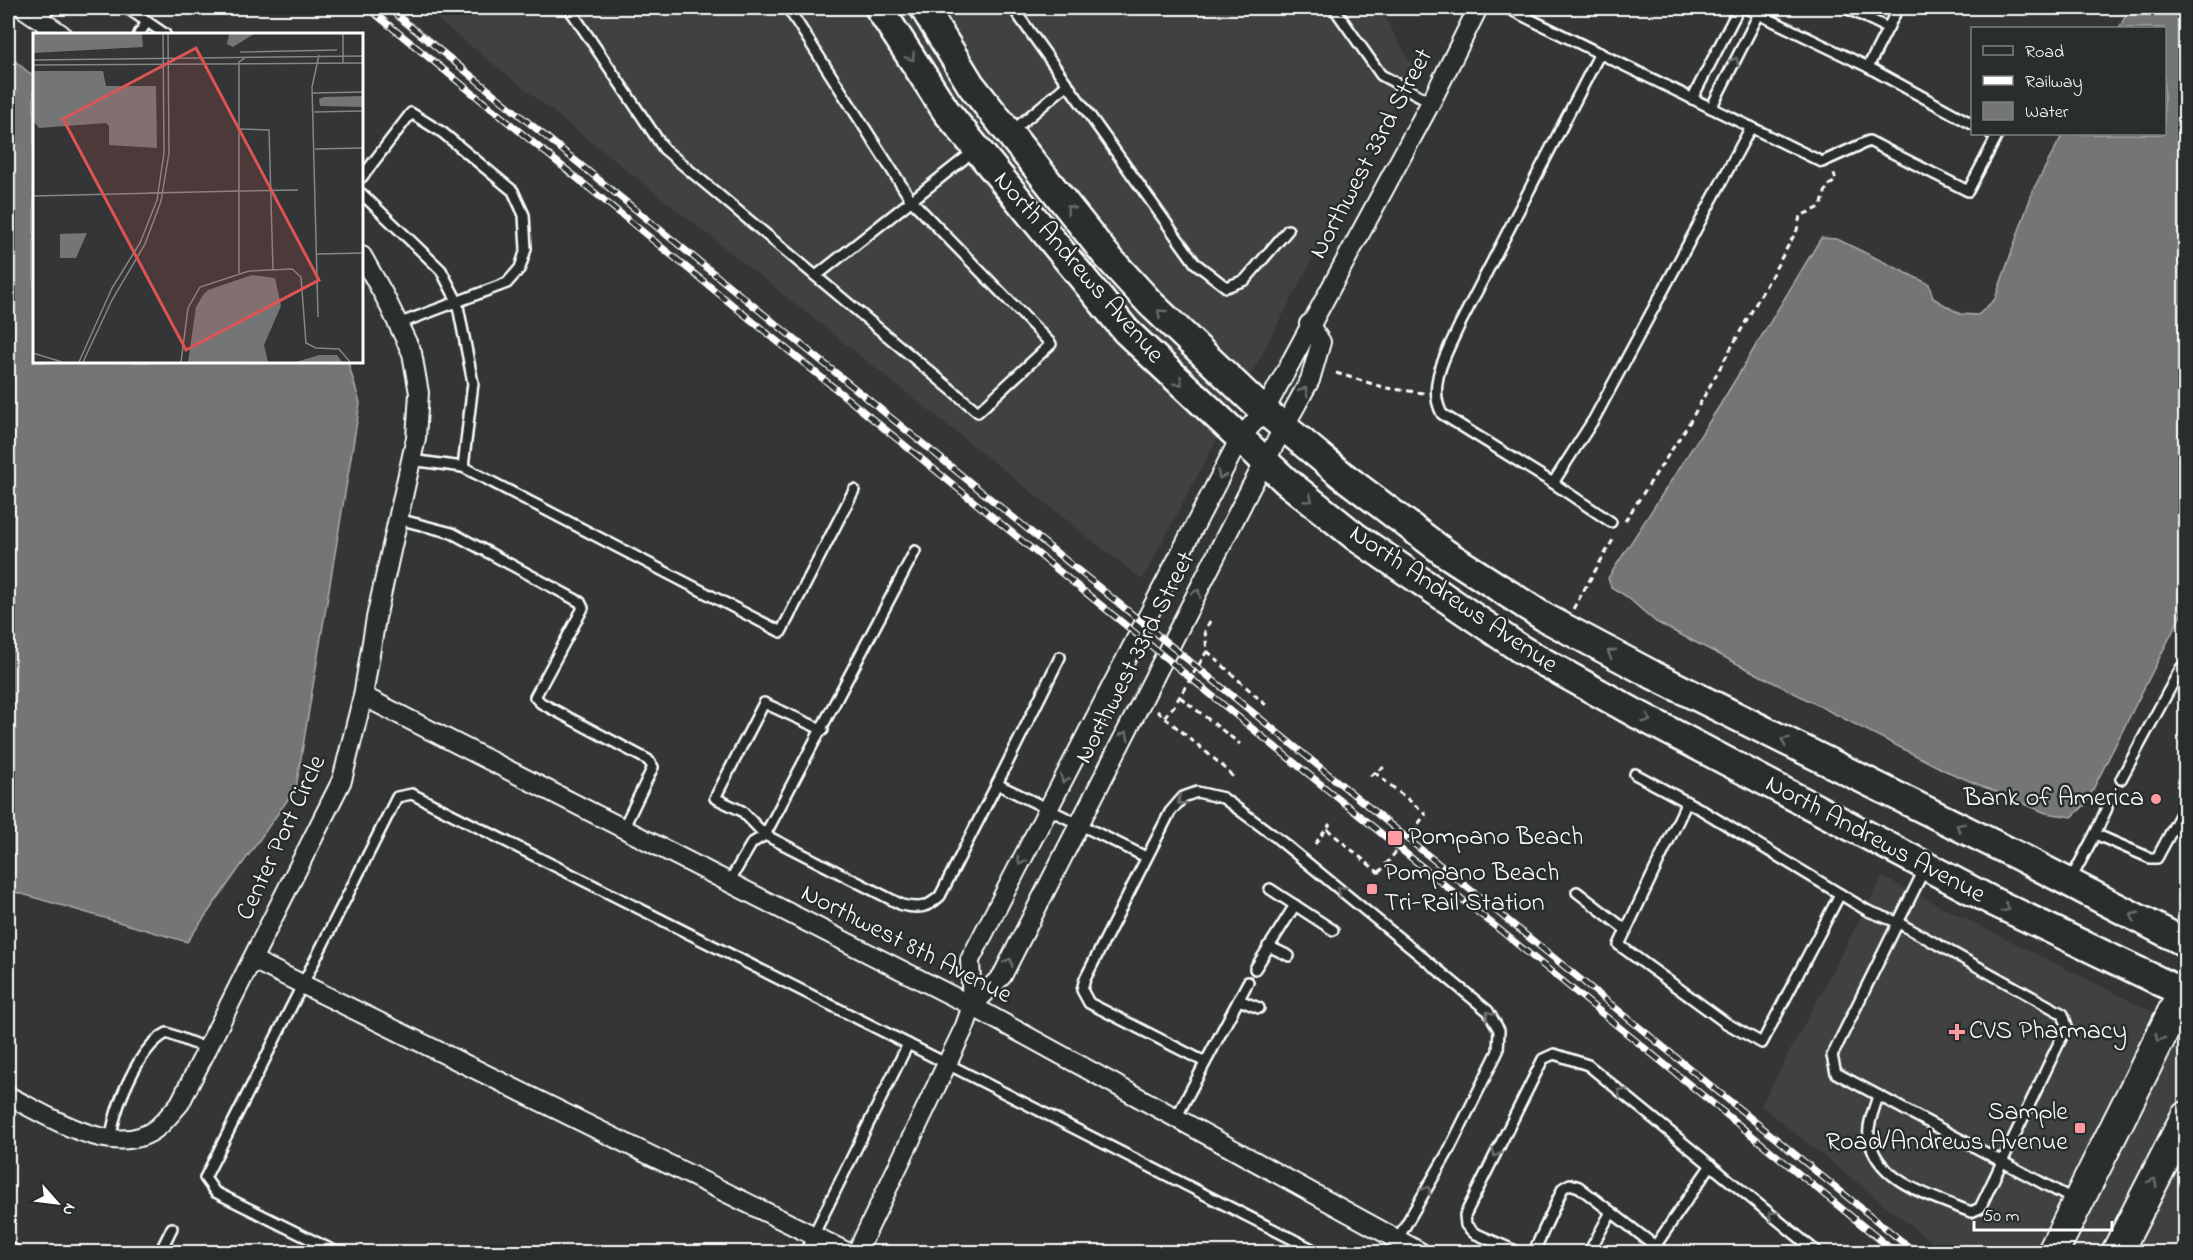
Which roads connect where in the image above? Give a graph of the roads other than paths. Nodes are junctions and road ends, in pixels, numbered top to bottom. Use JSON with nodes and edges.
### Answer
{"nodes":[{"id":1,"x":23,"y":8,"type":"edge"},
{"id":2,"x":127,"y":8,"type":"edge"},
{"id":3,"x":569,"y":8,"type":"edge"},
{"id":4,"x":788,"y":8,"type":"edge"},
{"id":5,"x":879,"y":8,"type":"edge"},
{"id":6,"x":924,"y":8,"type":"edge"},
{"id":7,"x":1013,"y":8,"type":"edge"},
{"id":8,"x":1334,"y":8,"type":"edge"},
{"id":9,"x":1478,"y":8,"type":"edge"},
{"id":10,"x":1507,"y":8,"type":"edge"},
{"id":11,"x":1739,"y":8,"type":"edge"},
{"id":12,"x":1746,"y":8,"type":"edge"},
{"id":13,"x":1846,"y":8,"type":"edge"},
{"id":14,"x":1898,"y":8,"type":"edge"},
{"id":15,"x":45,"y":14,"type":"edge"},
{"id":16,"x":1759,"y":14,"type":"junction"},
{"id":17,"x":147,"y":22,"type":"junction"},
{"id":18,"x":1888,"y":28,"type":"junction"},
{"id":19,"x":60,"y":33,"type":"edge"},
{"id":20,"x":140,"y":33,"type":"edge"},
{"id":21,"x":164,"y":33,"type":"edge"},
{"id":22,"x":1600,"y":53,"type":"junction"},
{"id":23,"x":1868,"y":67,"type":"junction"},
{"id":24,"x":1068,"y":84,"type":"junction"},
{"id":25,"x":1692,"y":99,"type":"junction"},
{"id":26,"x":1431,"y":102,"type":"junction"},
{"id":27,"x":1711,"y":108,"type":"junction"},
{"id":28,"x":1971,"y":123,"type":"edge"},
{"id":29,"x":1751,"y":127,"type":"junction"},
{"id":30,"x":1010,"y":133,"type":"junction"},
{"id":31,"x":1994,"y":135,"type":"edge"},
{"id":32,"x":977,"y":149,"type":"junction"},
{"id":33,"x":363,"y":176,"type":"edge"},
{"id":34,"x":363,"y":195,"type":"edge"},
{"id":35,"x":911,"y":200,"type":"junction"},
{"id":36,"x":1288,"y":230,"type":"dead end"},
{"id":37,"x":363,"y":258,"type":"edge"},
{"id":38,"x":816,"y":276,"type":"junction"},
{"id":39,"x":457,"y":301,"type":"junction"},
{"id":40,"x":398,"y":324,"type":"junction"},
{"id":41,"x":1309,"y":324,"type":"junction"},
{"id":42,"x":1275,"y":418,"type":"junction"},
{"id":43,"x":1240,"y":438,"type":"junction"},
{"id":44,"x":411,"y":460,"type":"junction"},
{"id":45,"x":1265,"y":460,"type":"junction"},
{"id":46,"x":463,"y":467,"type":"junction"},
{"id":47,"x":1553,"y":483,"type":"junction"},
{"id":48,"x":854,"y":490,"type":"dead end"},
{"id":49,"x":398,"y":519,"type":"junction"},
{"id":50,"x":1611,"y":522,"type":"dead end"},
{"id":51,"x":915,"y":551,"type":"dead end"},
{"id":52,"x":1060,"y":657,"type":"dead end"},
{"id":53,"x":2186,"y":666,"type":"edge"},
{"id":54,"x":363,"y":696,"type":"junction"},
{"id":55,"x":822,"y":730,"type":"junction"},
{"id":56,"x":1635,"y":774,"type":"dead end"},
{"id":57,"x":2121,"y":779,"type":"dead end"},
{"id":58,"x":997,"y":784,"type":"junction"},
{"id":59,"x":1687,"y":802,"type":"junction"},
{"id":60,"x":2186,"y":804,"type":"edge"},
{"id":61,"x":2107,"y":808,"type":"dead end"},
{"id":62,"x":1048,"y":809,"type":"junction"},
{"id":63,"x":1079,"y":824,"type":"junction"},
{"id":64,"x":623,"y":829,"type":"junction"},
{"id":65,"x":2095,"y":834,"type":"junction"},
{"id":66,"x":765,"y":835,"type":"junction"},
{"id":67,"x":1146,"y":857,"type":"junction"},
{"id":68,"x":1926,"y":866,"type":"junction"},
{"id":69,"x":729,"y":882,"type":"junction"},
{"id":70,"x":2070,"y":883,"type":"junction"},
{"id":71,"x":1270,"y":889,"type":"dead end"},
{"id":72,"x":1576,"y":892,"type":"dead end"},
{"id":73,"x":1840,"y":894,"type":"junction"},
{"id":74,"x":1295,"y":905,"type":"junction"},
{"id":75,"x":1897,"y":922,"type":"junction"},
{"id":76,"x":1333,"y":930,"type":"dead end"},
{"id":77,"x":1626,"y":930,"type":"junction"},
{"id":78,"x":2186,"y":943,"type":"edge"},
{"id":79,"x":1268,"y":946,"type":"junction"},
{"id":80,"x":1289,"y":956,"type":"dead end"},
{"id":81,"x":253,"y":960,"type":"junction"},
{"id":82,"x":1255,"y":969,"type":"dead end"},
{"id":83,"x":1248,"y":982,"type":"dead end"},
{"id":84,"x":303,"y":984,"type":"junction"},
{"id":85,"x":2184,"y":991,"type":"edge"},
{"id":86,"x":1239,"y":1000,"type":"junction"},
{"id":87,"x":972,"y":1006,"type":"junction"},
{"id":88,"x":1259,"y":1008,"type":"dead end"},
{"id":89,"x":908,"y":1044,"type":"junction"},
{"id":90,"x":208,"y":1049,"type":"junction"},
{"id":91,"x":948,"y":1062,"type":"junction"},
{"id":92,"x":1205,"y":1062,"type":"junction"},
{"id":93,"x":8,"y":1096,"type":"edge"},
{"id":94,"x":1878,"y":1096,"type":"junction"},
{"id":95,"x":1176,"y":1119,"type":"junction"},
{"id":96,"x":2184,"y":1122,"type":"edge"},
{"id":97,"x":111,"y":1139,"type":"junction"},
{"id":98,"x":2002,"y":1162,"type":"junction"},
{"id":99,"x":1711,"y":1165,"type":"junction"},
{"id":100,"x":2078,"y":1202,"type":"junction"},
{"id":101,"x":1611,"y":1212,"type":"junction"},
{"id":102,"x":172,"y":1228,"type":"dead end"},
{"id":103,"x":813,"y":1236,"type":"junction"},
{"id":104,"x":1397,"y":1240,"type":"junction"},
{"id":105,"x":1653,"y":1249,"type":"edge"},
{"id":106,"x":159,"y":1252,"type":"edge"},
{"id":107,"x":336,"y":1252,"type":"edge"},
{"id":108,"x":805,"y":1252,"type":"edge"},
{"id":109,"x":847,"y":1252,"type":"edge"},
{"id":110,"x":857,"y":1252,"type":"edge"},
{"id":111,"x":1318,"y":1252,"type":"edge"},
{"id":112,"x":1420,"y":1252,"type":"edge"},
{"id":113,"x":1518,"y":1252,"type":"edge"},
{"id":114,"x":1537,"y":1252,"type":"edge"},
{"id":115,"x":1589,"y":1252,"type":"edge"},
{"id":116,"x":1663,"y":1252,"type":"edge"},
{"id":117,"x":1817,"y":1252,"type":"edge"},
{"id":118,"x":2053,"y":1252,"type":"edge"},
{"id":119,"x":2117,"y":1252,"type":"edge"}],
"edges":[{"from":1,"to":15,"type":"street"},
{"from":2,"to":17,"type":"lane"},
{"from":3,"to":38,"type":"lane"},
{"from":4,"to":35,"type":"lane"},
{"from":5,"to":32,"type":"street","name":"North Andrews Avenue","one_way":true},
{"from":6,"to":30,"type":"street","name":"North Andrews Avenue"},
{"from":7,"to":24,"type":"lane"},
{"from":8,"to":26,"type":"lane"},
{"from":9,"to":26,"type":"street","name":"Northwest 33rd Street"},
{"from":10,"to":22,"type":"lane"},
{"from":11,"to":25,"type":"lane"},
{"from":12,"to":16,"type":"lane"},
{"from":13,"to":18,"type":"lane"},
{"from":14,"to":18,"type":"lane"},
{"from":15,"to":19,"type":"street"},
{"from":16,"to":23,"type":"lane"},
{"from":27,"to":16,"type":"lane","one_way":true},
{"from":17,"to":20,"type":"lane"},
{"from":17,"to":21,"type":"lane"},
{"from":18,"to":23,"type":"lane"},
{"from":22,"to":25,"type":"lane"},
{"from":22,"to":47,"type":"lane"},
{"from":23,"to":28,"type":"lane"},
{"from":24,"to":30,"type":"lane"},
{"from":24,"to":36,"type":"lane"},
{"from":25,"to":27,"type":"lane"},
{"from":26,"to":41,"type":"street","name":"Northwest 33rd Street"},
{"from":27,"to":29,"type":"lane"},
{"from":29,"to":31,"type":"lane"},
{"from":29,"to":47,"type":"lane"},
{"from":42,"to":30,"type":"street","name":"North Andrews Avenue","one_way":true},
{"from":32,"to":35,"type":"lane"},
{"from":32,"to":43,"type":"street","name":"North Andrews Avenue","one_way":true},
{"from":33,"to":39,"type":"lane"},
{"from":34,"to":39,"type":"lane"},
{"from":35,"to":38,"type":"lane"},
{"from":35,"to":38,"type":"lane"},
{"from":37,"to":40,"type":"street","name":"Center Port Circle"},
{"from":39,"to":40,"type":"lane"},
{"from":39,"to":46,"type":"lane"},
{"from":40,"to":44,"type":"street","name":"Center Port Circle"},
{"from":41,"to":42,"type":"street","name":"Northwest 33rd Street"},
{"from":42,"to":41,"type":"street","name":"Northwest 33rd Street","one_way":true},
{"from":42,"to":43,"type":"street","name":"Northwest 33rd Street"},
{"from":42,"to":45,"type":"street","name":"Northwest 33rd Street"},
{"from":70,"to":42,"type":"street","name":"North Andrews Avenue","one_way":true},
{"from":43,"to":45,"type":"street","name":"North Andrews Avenue"},
{"from":43,"to":62,"type":"street","name":"Northwest 33rd Street","one_way":true},
{"from":44,"to":46,"type":"lane"},
{"from":44,"to":49,"type":"street","name":"Center Port Circle"},
{"from":63,"to":45,"type":"street","name":"Northwest 33rd Street","one_way":true},
{"from":45,"to":68,"type":"street","name":"North Andrews Avenue","one_way":true},
{"from":46,"to":48,"type":"lane"},
{"from":47,"to":50,"type":"lane"},
{"from":49,"to":54,"type":"street","name":"Center Port Circle"},
{"from":49,"to":64,"type":"lane"},
{"from":51,"to":55,"type":"lane"},
{"from":52,"to":58,"type":"lane"},
{"from":53,"to":57,"type":"lane"},
{"from":54,"to":64,"type":"street","name":"Northwest 8th Avenue"},
{"from":54,"to":81,"type":"street","name":"Center Port Circle"},
{"from":55,"to":66,"type":"lane"},
{"from":55,"to":66,"type":"lane"},
{"from":56,"to":59,"type":"lane"},
{"from":58,"to":62,"type":"lane"},
{"from":58,"to":66,"type":"lane"},
{"from":59,"to":73,"type":"lane"},
{"from":59,"to":77,"type":"lane"},
{"from":60,"to":65,"type":"lane"},
{"from":61,"to":65,"type":"lane"},
{"from":62,"to":63,"type":"lane"},
{"from":62,"to":87,"type":"street","name":"Northwest 33rd Street","one_way":true},
{"from":63,"to":67,"type":"lane"},
{"from":87,"to":63,"type":"street","name":"Northwest 33rd Street","one_way":true},
{"from":64,"to":69,"type":"street","name":"Northwest 8th Avenue"},
{"from":65,"to":70,"type":"lane"},
{"from":66,"to":69,"type":"lane"},
{"from":67,"to":92,"type":"lane"},
{"from":104,"to":67,"type":"lane","one_way":true},
{"from":68,"to":75,"type":"lane"},
{"from":68,"to":85,"type":"street","name":"North Andrews Avenue","one_way":true},
{"from":69,"to":87,"type":"street","name":"Northwest 8th Avenue"},
{"from":78,"to":70,"type":"street","name":"North Andrews Avenue","one_way":true},
{"from":71,"to":74,"type":"lane"},
{"from":72,"to":77,"type":"lane"},
{"from":73,"to":75,"type":"lane"},
{"from":73,"to":77,"type":"lane"},
{"from":74,"to":76,"type":"lane"},
{"from":74,"to":79,"type":"lane"},
{"from":75,"to":94,"type":"lane"},
{"from":75,"to":98,"type":"lane"},
{"from":79,"to":80,"type":"lane"},
{"from":79,"to":82,"type":"lane"},
{"from":81,"to":84,"type":"street"},
{"from":81,"to":90,"type":"street","name":"Center Port Circle"},
{"from":83,"to":86,"type":"lane"},
{"from":84,"to":89,"type":"lane"},
{"from":84,"to":103,"type":"street"},
{"from":84,"to":107,"type":"lane"},
{"from":85,"to":100,"type":"main road","one_way":true},
{"from":86,"to":88,"type":"lane"},
{"from":86,"to":92,"type":"lane"},
{"from":87,"to":91,"type":"street","name":"Northwest 33rd Street"},
{"from":87,"to":95,"type":"street","name":"Northwest 8th Avenue"},
{"from":89,"to":91,"type":"lane"},
{"from":89,"to":103,"type":"lane"},
{"from":90,"to":97,"type":"street","name":"Center Port Circle"},
{"from":90,"to":97,"type":"lane"},
{"from":91,"to":110,"type":"street","name":"Northwest 33rd Street"},
{"from":91,"to":111,"type":"lane"},
{"from":92,"to":95,"type":"lane"},
{"from":93,"to":97,"type":"street","name":"Center Port Circle"},
{"from":94,"to":98,"type":"lane"},
{"from":94,"to":98,"type":"lane"},
{"from":95,"to":104,"type":"street","name":"Northwest 8th Avenue"},
{"from":119,"to":96,"type":"main road","one_way":true},
{"from":98,"to":100,"type":"lane"},
{"from":99,"to":105,"type":"lane"},
{"from":99,"to":113,"type":"lane","one_way":true},
{"from":117,"to":99,"type":"lane","one_way":true},
{"from":100,"to":118,"type":"main road"},
{"from":101,"to":105,"type":"lane"},
{"from":101,"to":114,"type":"lane"},
{"from":101,"to":115,"type":"lane"},
{"from":102,"to":106,"type":"lane"},
{"from":103,"to":108,"type":"lane"},
{"from":103,"to":109,"type":"street"},
{"from":104,"to":112,"type":"street","name":"Northwest 8th Avenue"},
{"from":105,"to":116,"type":"lane"}]}
